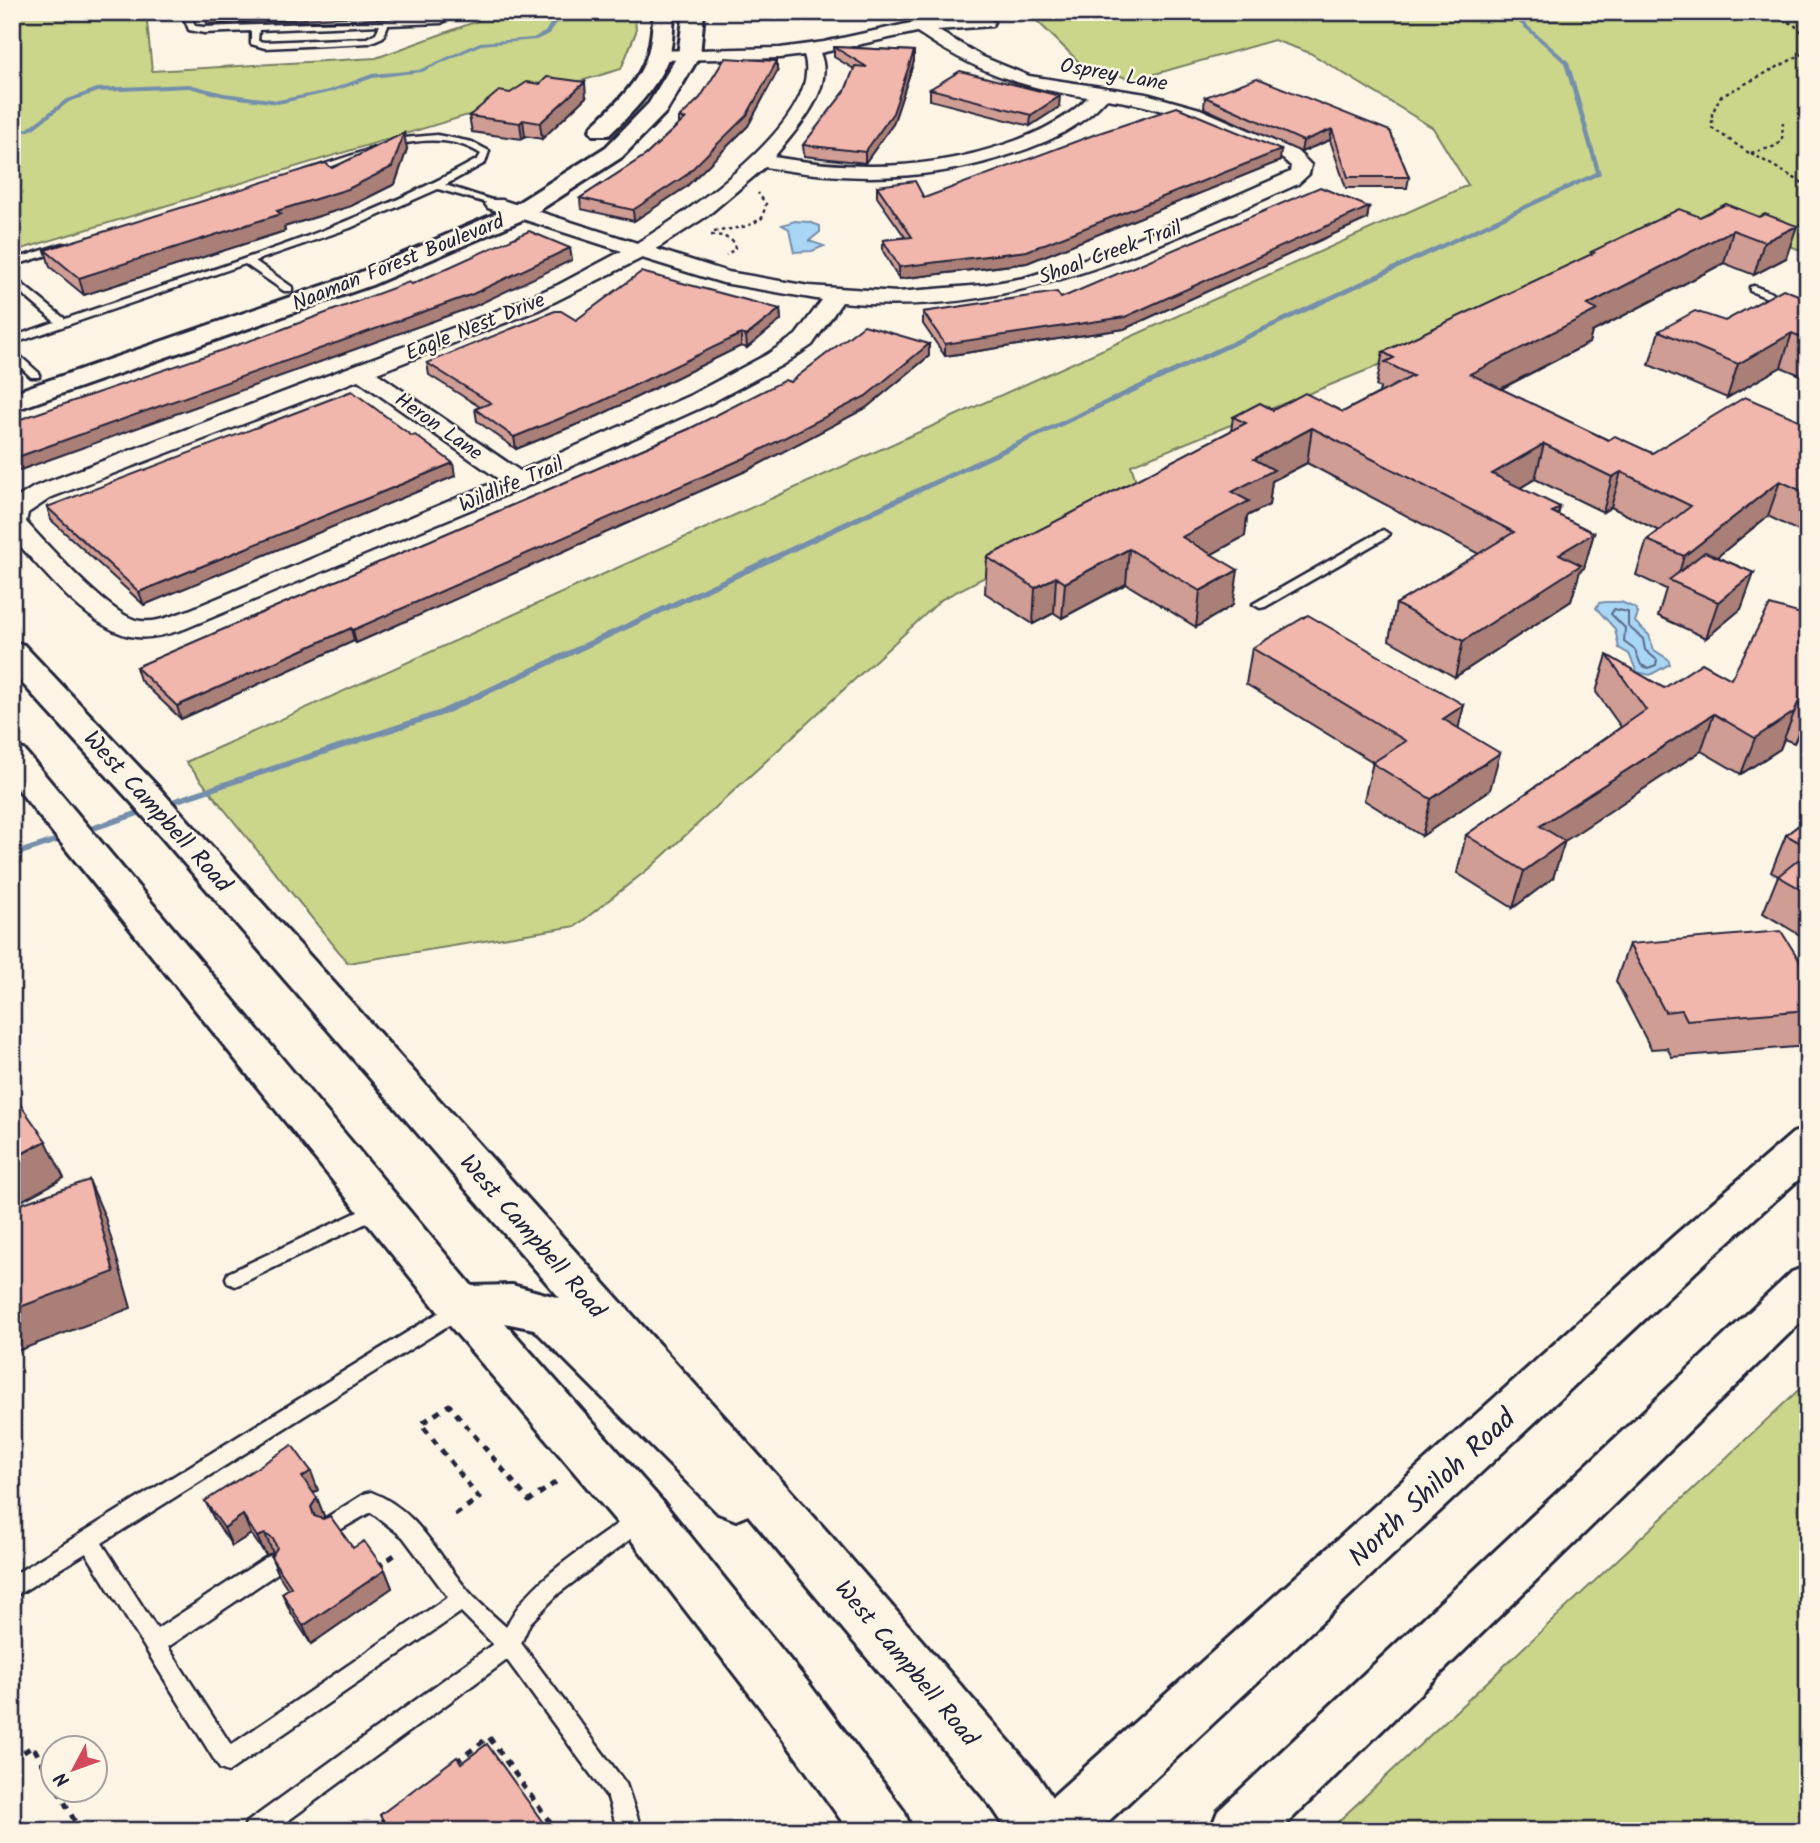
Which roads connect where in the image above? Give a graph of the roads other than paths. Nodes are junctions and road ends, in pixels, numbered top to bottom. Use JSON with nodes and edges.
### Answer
{"nodes":[{"id":1,"x":191,"y":12,"type":"edge"},
{"id":2,"x":456,"y":12,"type":"edge"},
{"id":3,"x":664,"y":12,"type":"edge"},
{"id":4,"x":694,"y":12,"type":"edge"},
{"id":5,"x":385,"y":22,"type":"junction"},
{"id":6,"x":986,"y":22,"type":"dead end"},
{"id":7,"x":920,"y":26,"type":"junction"},
{"id":8,"x":255,"y":28,"type":"junction"},
{"id":9,"x":810,"y":49,"type":"junction"},
{"id":10,"x":658,"y":55,"type":"junction"},
{"id":11,"x":689,"y":55,"type":"junction"},
{"id":12,"x":1101,"y":93,"type":"junction"},
{"id":13,"x":761,"y":162,"type":"junction"},
{"id":14,"x":1301,"y":165,"type":"joint"},
{"id":15,"x":302,"y":173,"type":"edge"},
{"id":16,"x":437,"y":186,"type":"junction"},
{"id":17,"x":508,"y":208,"type":"junction"},
{"id":18,"x":78,"y":242,"type":"edge"},
{"id":19,"x":639,"y":249,"type":"junction"},
{"id":20,"x":248,"y":261,"type":"junction"},
{"id":21,"x":12,"y":263,"type":"edge"},
{"id":22,"x":12,"y":279,"type":"edge"},
{"id":23,"x":288,"y":289,"type":"junction"},
{"id":24,"x":1754,"y":289,"type":"dead end"},
{"id":25,"x":835,"y":297,"type":"junction"},
{"id":26,"x":1808,"y":311,"type":"edge"},
{"id":27,"x":63,"y":323,"type":"junction"},
{"id":28,"x":226,"y":328,"type":"junction"},
{"id":29,"x":12,"y":341,"type":"edge"},
{"id":30,"x":12,"y":352,"type":"edge"},
{"id":31,"x":360,"y":371,"type":"junction"},
{"id":32,"x":24,"y":379,"type":"edge"},
{"id":33,"x":12,"y":403,"type":"edge"},
{"id":34,"x":518,"y":481,"type":"junction"},
{"id":35,"x":1383,"y":534,"type":"dead end"},
{"id":36,"x":1260,"y":604,"type":"dead end"},
{"id":37,"x":160,"y":628,"type":"joint"},
{"id":38,"x":12,"y":652,"type":"edge"},
{"id":39,"x":23,"y":770,"type":"edge"},
{"id":40,"x":1808,"y":1145,"type":"edge"},
{"id":41,"x":381,"y":1208,"type":"junction"},
{"id":42,"x":235,"y":1278,"type":"dead end"},
{"id":43,"x":1808,"y":1285,"type":"edge"},
{"id":44,"x":461,"y":1306,"type":"junction"},
{"id":45,"x":644,"y":1517,"type":"junction"},
{"id":46,"x":331,"y":1526,"type":"edge"},
{"id":47,"x":89,"y":1540,"type":"junction"},
{"id":48,"x":814,"y":1553,"type":"junction"},
{"id":49,"x":272,"y":1564,"type":"edge"},
{"id":50,"x":12,"y":1588,"type":"edge"},
{"id":51,"x":462,"y":1599,"type":"junction"},
{"id":52,"x":155,"y":1643,"type":"junction"},
{"id":53,"x":509,"y":1645,"type":"junction"},
{"id":54,"x":254,"y":1831,"type":"edge"},
{"id":55,"x":630,"y":1831,"type":"edge"},
{"id":56,"x":884,"y":1831,"type":"edge"},
{"id":57,"x":1042,"y":1831,"type":"edge"},
{"id":58,"x":1056,"y":1831,"type":"edge"},
{"id":59,"x":1238,"y":1831,"type":"edge"}],
"edges":[{"from":1,"to":8,"type":"lane"},
{"from":2,"to":5,"type":"lane"},
{"from":3,"to":10,"type":"main road","name":"Naaman Forest Boulevard"},
{"from":4,"to":11,"type":"main road","name":"Naaman Forest Boulevard"},
{"from":5,"to":8,"type":"lane"},
{"from":5,"to":8,"type":"lane"},
{"from":6,"to":7,"type":"street"},
{"from":7,"to":9,"type":"street"},
{"from":7,"to":12,"type":"street","name":"Osprey Lane"},
{"from":9,"to":11,"type":"street"},
{"from":9,"to":13,"type":"street","name":"Eagle Nest Drive"},
{"from":10,"to":11,"type":"street"},
{"from":10,"to":17,"type":"main road","name":"Naaman Forest Boulevard"},
{"from":11,"to":17,"type":"main road","name":"Naaman Forest Boulevard"},
{"from":12,"to":13,"type":"street"},
{"from":12,"to":14,"type":"street","name":"Osprey Lane"},
{"from":13,"to":19,"type":"street","name":"Eagle Nest Drive"},
{"from":14,"to":25,"type":"street","name":"Shoal Creek Trail"},
{"from":15,"to":16,"type":"lane"},
{"from":16,"to":17,"type":"lane"},
{"from":16,"to":20,"type":"lane"},
{"from":17,"to":19,"type":"street","name":"Shoal Creek Trail"},
{"from":17,"to":23,"type":"main road","name":"Naaman Forest Boulevard"},
{"from":17,"to":28,"type":"main road","name":"Naaman Forest Boulevard"},
{"from":18,"to":21,"type":"lane"},
{"from":19,"to":25,"type":"street","name":"Shoal Creek Trail"},
{"from":19,"to":31,"type":"street","name":"Eagle Nest Drive"},
{"from":20,"to":23,"type":"lane"},
{"from":20,"to":27,"type":"lane"},
{"from":22,"to":27,"type":"lane"},
{"from":23,"to":28,"type":"main road"},
{"from":23,"to":32,"type":"main road","name":"Naaman Forest Boulevard"},
{"from":24,"to":26,"type":"lane"},
{"from":25,"to":34,"type":"street","name":"Wildlife Trail"},
{"from":27,"to":29,"type":"lane"},
{"from":28,"to":33,"type":"main road","name":"Naaman Forest Boulevard"},
{"from":30,"to":32,"type":"lane"},
{"from":31,"to":34,"type":"street","name":"Heron Lane"},
{"from":31,"to":37,"type":"street","name":"Eagle Nest Drive"},
{"from":34,"to":37,"type":"street","name":"Wildlife Trail"},
{"from":35,"to":36,"type":"lane"},
{"from":38,"to":48,"type":"main road","name":"West Campbell Road"},
{"from":39,"to":41,"type":"main road"},
{"from":40,"to":58,"type":"main road","name":"North Shiloh Road"},
{"from":41,"to":42,"type":"lane"},
{"from":41,"to":44,"type":"main road"},
{"from":43,"to":59,"type":"main road"},
{"from":44,"to":45,"type":"main road"},
{"from":44,"to":47,"type":"lane"},
{"from":44,"to":48,"type":"main road"},
{"from":45,"to":53,"type":"lane"},
{"from":45,"to":56,"type":"main road"},
{"from":46,"to":51,"type":"lane"},
{"from":47,"to":50,"type":"lane"},
{"from":47,"to":52,"type":"lane"},
{"from":48,"to":57,"type":"main road","name":"West Campbell Road"},
{"from":49,"to":52,"type":"lane"},
{"from":51,"to":52,"type":"lane"},
{"from":51,"to":53,"type":"lane"},
{"from":53,"to":54,"type":"lane"},
{"from":53,"to":55,"type":"lane"}]}
